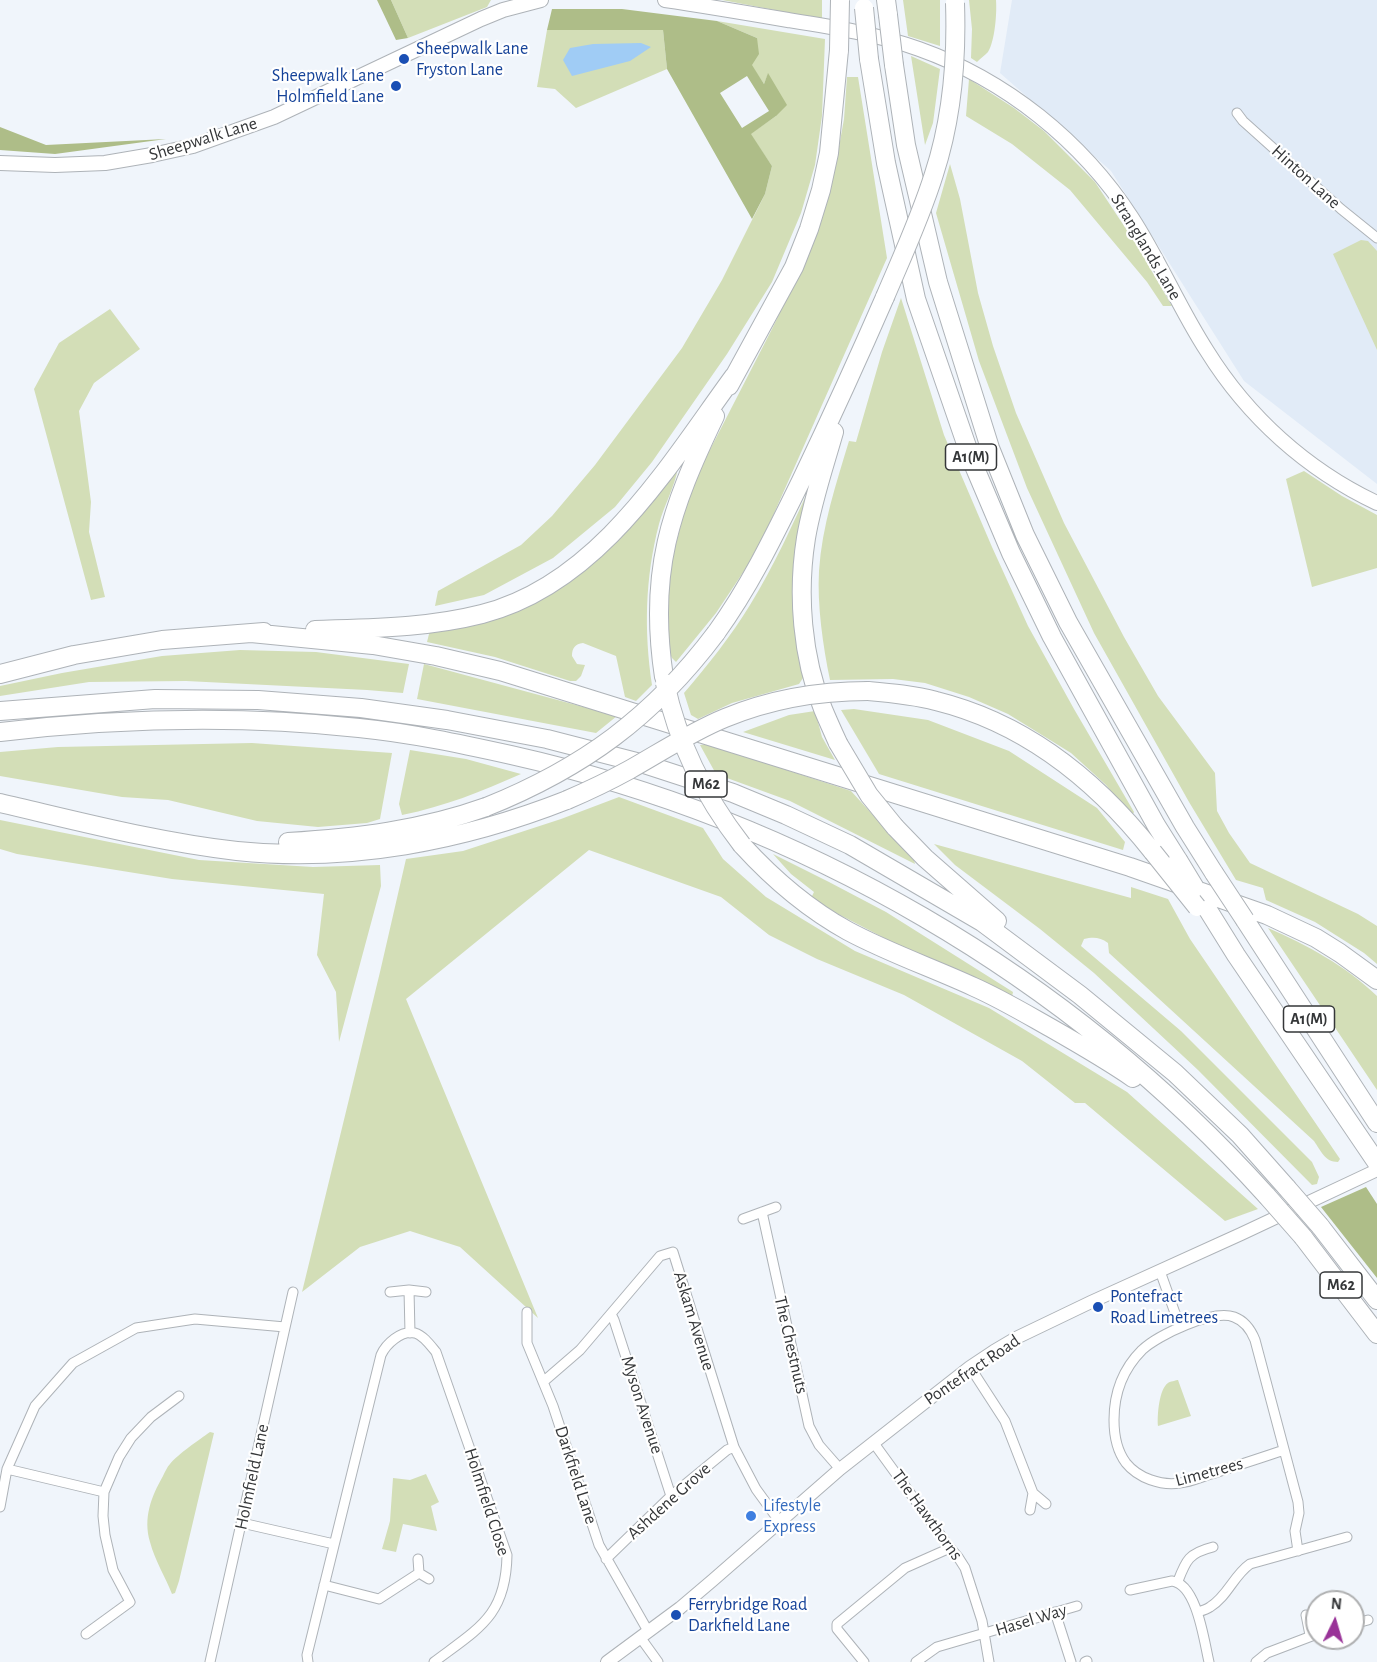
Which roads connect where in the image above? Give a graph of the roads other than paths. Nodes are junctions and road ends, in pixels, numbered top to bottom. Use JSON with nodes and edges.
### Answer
{"nodes":[{"id":1,"x":541,"y":0,"type":"edge"},
{"id":2,"x":665,"y":0,"type":"edge"},
{"id":3,"x":840,"y":0,"type":"edge"},
{"id":4,"x":954,"y":2,"type":"edge"},
{"id":5,"x":863,"y":4,"type":"edge"},
{"id":6,"x":887,"y":8,"type":"edge"},
{"id":7,"x":1237,"y":113,"type":"dead end"},
{"id":8,"x":0,"y":163,"type":"edge"},
{"id":9,"x":1377,"y":238,"type":"edge"},
{"id":10,"x":734,"y":376,"type":"junction"},
{"id":11,"x":849,"y":381,"type":"junction"},
{"id":12,"x":1377,"y":503,"type":"edge"},
{"id":13,"x":251,"y":633,"type":"junction"},
{"id":14,"x":0,"y":674,"type":"edge"},
{"id":15,"x":0,"y":711,"type":"edge"},
{"id":16,"x":0,"y":732,"type":"edge"},
{"id":17,"x":0,"y":802,"type":"edge"},
{"id":18,"x":440,"y":839,"type":"junction"},
{"id":19,"x":266,"y":843,"type":"junction"},
{"id":20,"x":1203,"y":909,"type":"junction"},
{"id":21,"x":1377,"y":980,"type":"edge"},
{"id":22,"x":1080,"y":994,"type":"junction"},
{"id":23,"x":1375,"y":1120,"type":"edge"},
{"id":24,"x":1198,"y":1125,"type":"junction"},
{"id":25,"x":1377,"y":1162,"type":"edge"},
{"id":26,"x":1377,"y":1170,"type":"edge"},
{"id":27,"x":776,"y":1207,"type":"dead end"},
{"id":28,"x":762,"y":1212,"type":"junction"},
{"id":29,"x":743,"y":1219,"type":"dead end"},
{"id":30,"x":1160,"y":1271,"type":"junction"},
{"id":31,"x":409,"y":1290,"type":"junction"},
{"id":32,"x":293,"y":1292,"type":"dead end"},
{"id":33,"x":390,"y":1292,"type":"dead end"},
{"id":34,"x":426,"y":1292,"type":"dead end"},
{"id":35,"x":1377,"y":1300,"type":"edge"},
{"id":36,"x":527,"y":1312,"type":"dead end"},
{"id":37,"x":611,"y":1314,"type":"junction"},
{"id":38,"x":285,"y":1327,"type":"junction"},
{"id":39,"x":1180,"y":1327,"type":"junction"},
{"id":40,"x":410,"y":1333,"type":"junction"},
{"id":41,"x":1377,"y":1334,"type":"edge"},
{"id":42,"x":970,"y":1367,"type":"junction"},
{"id":43,"x":543,"y":1383,"type":"junction"},
{"id":44,"x":179,"y":1396,"type":"dead end"},
{"id":45,"x":873,"y":1442,"type":"junction"},
{"id":46,"x":734,"y":1447,"type":"junction"},
{"id":47,"x":1284,"y":1450,"type":"junction"},
{"id":48,"x":7,"y":1469,"type":"junction"},
{"id":49,"x":840,"y":1469,"type":"junction"},
{"id":50,"x":104,"y":1492,"type":"junction"},
{"id":51,"x":1033,"y":1492,"type":"junction"},
{"id":52,"x":671,"y":1496,"type":"junction"},
{"id":53,"x":1046,"y":1504,"type":"dead end"},
{"id":54,"x":0,"y":1507,"type":"edge"},
{"id":55,"x":1030,"y":1510,"type":"dead end"},
{"id":56,"x":780,"y":1522,"type":"junction"},
{"id":57,"x":242,"y":1523,"type":"junction"},
{"id":58,"x":1347,"y":1537,"type":"dead end"},
{"id":59,"x":334,"y":1544,"type":"junction"},
{"id":60,"x":1213,"y":1547,"type":"dead end"},
{"id":61,"x":950,"y":1548,"type":"junction"},
{"id":62,"x":1298,"y":1551,"type":"junction"},
{"id":63,"x":418,"y":1559,"type":"dead end"},
{"id":64,"x":606,"y":1559,"type":"junction"},
{"id":65,"x":419,"y":1573,"type":"junction"},
{"id":66,"x":429,"y":1579,"type":"dead end"},
{"id":67,"x":1178,"y":1581,"type":"junction"},
{"id":68,"x":324,"y":1585,"type":"junction"},
{"id":69,"x":1130,"y":1590,"type":"dead end"},
{"id":70,"x":1077,"y":1606,"type":"dead end"},
{"id":71,"x":1055,"y":1612,"type":"junction"},
{"id":72,"x":1197,"y":1612,"type":"junction"},
{"id":73,"x":1368,"y":1620,"type":"dead end"},
{"id":74,"x":1365,"y":1621,"type":"edge"},
{"id":75,"x":86,"y":1634,"type":"dead end"},
{"id":76,"x":644,"y":1634,"type":"junction"},
{"id":77,"x":984,"y":1634,"type":"junction"},
{"id":78,"x":1305,"y":1638,"type":"edge"},
{"id":79,"x":210,"y":1662,"type":"edge"},
{"id":80,"x":308,"y":1662,"type":"edge"},
{"id":81,"x":434,"y":1662,"type":"edge"},
{"id":82,"x":607,"y":1662,"type":"edge"},
{"id":83,"x":658,"y":1662,"type":"edge"},
{"id":84,"x":864,"y":1662,"type":"edge"},
{"id":85,"x":916,"y":1662,"type":"edge"},
{"id":86,"x":989,"y":1662,"type":"edge"},
{"id":87,"x":1071,"y":1662,"type":"edge"},
{"id":88,"x":1209,"y":1662,"type":"edge"},
{"id":89,"x":1256,"y":1662,"type":"edge"}],
"edges":[{"from":1,"to":8,"type":"main road","name":"Sheepwalk Lane"},
{"from":2,"to":12,"type":"main road","name":"Stranglands Lane"},
{"from":3,"to":10,"type":"highway","bridge":true},
{"from":4,"to":11,"type":"highway","bridge":true},
{"from":5,"to":20,"type":"highway","number":"A1(M)","bridge":true},
{"from":6,"to":23,"type":"highway","number":"A1(M)","bridge":true},
{"from":7,"to":9,"type":"street","name":"Hinton Lane"},
{"from":10,"to":13,"type":"highway"},
{"from":10,"to":24,"type":"highway","bridge":true},
{"from":11,"to":19,"type":"highway","bridge":true},
{"from":11,"to":22,"type":"highway","bridge":true},
{"from":13,"to":14,"type":"highway"},
{"from":13,"to":21,"type":"highway"},
{"from":15,"to":22,"type":"highway","number":"M62"},
{"from":16,"to":24,"type":"highway","number":"M62"},
{"from":17,"to":18,"type":"highway"},
{"from":17,"to":19,"type":"highway"},
{"from":18,"to":19,"type":"highway"},
{"from":18,"to":20,"type":"highway","bridge":true},
{"from":20,"to":25,"type":"highway","number":"A1(M)"},
{"from":22,"to":35,"type":"highway","number":"M62","bridge":true},
{"from":24,"to":41,"type":"highway","number":"M62","bridge":true},
{"from":26,"to":30,"type":"street","name":"Pontefract Road"},
{"from":27,"to":28,"type":"street"},
{"from":28,"to":29,"type":"street"},
{"from":28,"to":49,"type":"street","name":"The Chestnuts"},
{"from":30,"to":39,"type":"street"},
{"from":30,"to":42,"type":"street","name":"Pontefract Road"},
{"from":31,"to":33,"type":"street"},
{"from":31,"to":34,"type":"street"},
{"from":31,"to":40,"type":"street"},
{"from":32,"to":38,"type":"street","name":"Holmfield Lane"},
{"from":36,"to":43,"type":"street","name":"Darkfield Lane"},
{"from":37,"to":43,"type":"street","name":"Askam Avenue"},
{"from":37,"to":46,"type":"street","name":"Askam Avenue"},
{"from":37,"to":52,"type":"street","name":"Myson Avenue"},
{"from":38,"to":48,"type":"street"},
{"from":38,"to":57,"type":"street","name":"Holmfield Lane"},
{"from":39,"to":47,"type":"street","name":"Limetrees"},
{"from":39,"to":47,"type":"street","name":"Limetrees"},
{"from":40,"to":59,"type":"street"},
{"from":40,"to":81,"type":"street","name":"Holmfield Close"},
{"from":42,"to":45,"type":"street","name":"Pontefract Road"},
{"from":42,"to":51,"type":"street"},
{"from":43,"to":64,"type":"street","name":"Darkfield Lane"},
{"from":44,"to":50,"type":"street"},
{"from":45,"to":49,"type":"street","name":"Pontefract Road"},
{"from":45,"to":61,"type":"street","name":"The Hawthorns"},
{"from":46,"to":52,"type":"street","name":"Ashdene Grove"},
{"from":46,"to":56,"type":"street","name":"Askam Avenue"},
{"from":47,"to":62,"type":"street","name":"Limetrees"},
{"from":48,"to":50,"type":"street"},
{"from":48,"to":54,"type":"street"},
{"from":49,"to":56,"type":"street","name":"Pontefract Road"},
{"from":50,"to":75,"type":"street"},
{"from":51,"to":53,"type":"street"},
{"from":51,"to":55,"type":"street"},
{"from":52,"to":64,"type":"street","name":"Ashdene Grove"},
{"from":56,"to":76,"type":"street","name":"Pontefract Road"},
{"from":57,"to":59,"type":"street"},
{"from":57,"to":79,"type":"street","name":"Holmfield Lane"},
{"from":58,"to":62,"type":"street"},
{"from":59,"to":68,"type":"street"},
{"from":60,"to":67,"type":"street"},
{"from":61,"to":77,"type":"street","name":"The Hawthorns"},
{"from":61,"to":84,"type":"street"},
{"from":62,"to":72,"type":"street"},
{"from":63,"to":65,"type":"street"},
{"from":64,"to":76,"type":"street","name":"Darkfield Lane"},
{"from":65,"to":66,"type":"street"},
{"from":65,"to":68,"type":"street"},
{"from":67,"to":69,"type":"street"},
{"from":67,"to":72,"type":"street"},
{"from":68,"to":80,"type":"street"},
{"from":70,"to":71,"type":"street","name":"Hasel Way"},
{"from":71,"to":77,"type":"street","name":"Hasel Way"},
{"from":71,"to":87,"type":"street"},
{"from":72,"to":88,"type":"street"},
{"from":73,"to":74,"type":"street"},
{"from":76,"to":82,"type":"street","name":"Pontefract Road"},
{"from":76,"to":83,"type":"street","name":"Darkfield Lane"},
{"from":77,"to":85,"type":"street","name":"Hasel Way"},
{"from":77,"to":86,"type":"street","name":"The Hawthorns"},
{"from":78,"to":89,"type":"street"}]}
